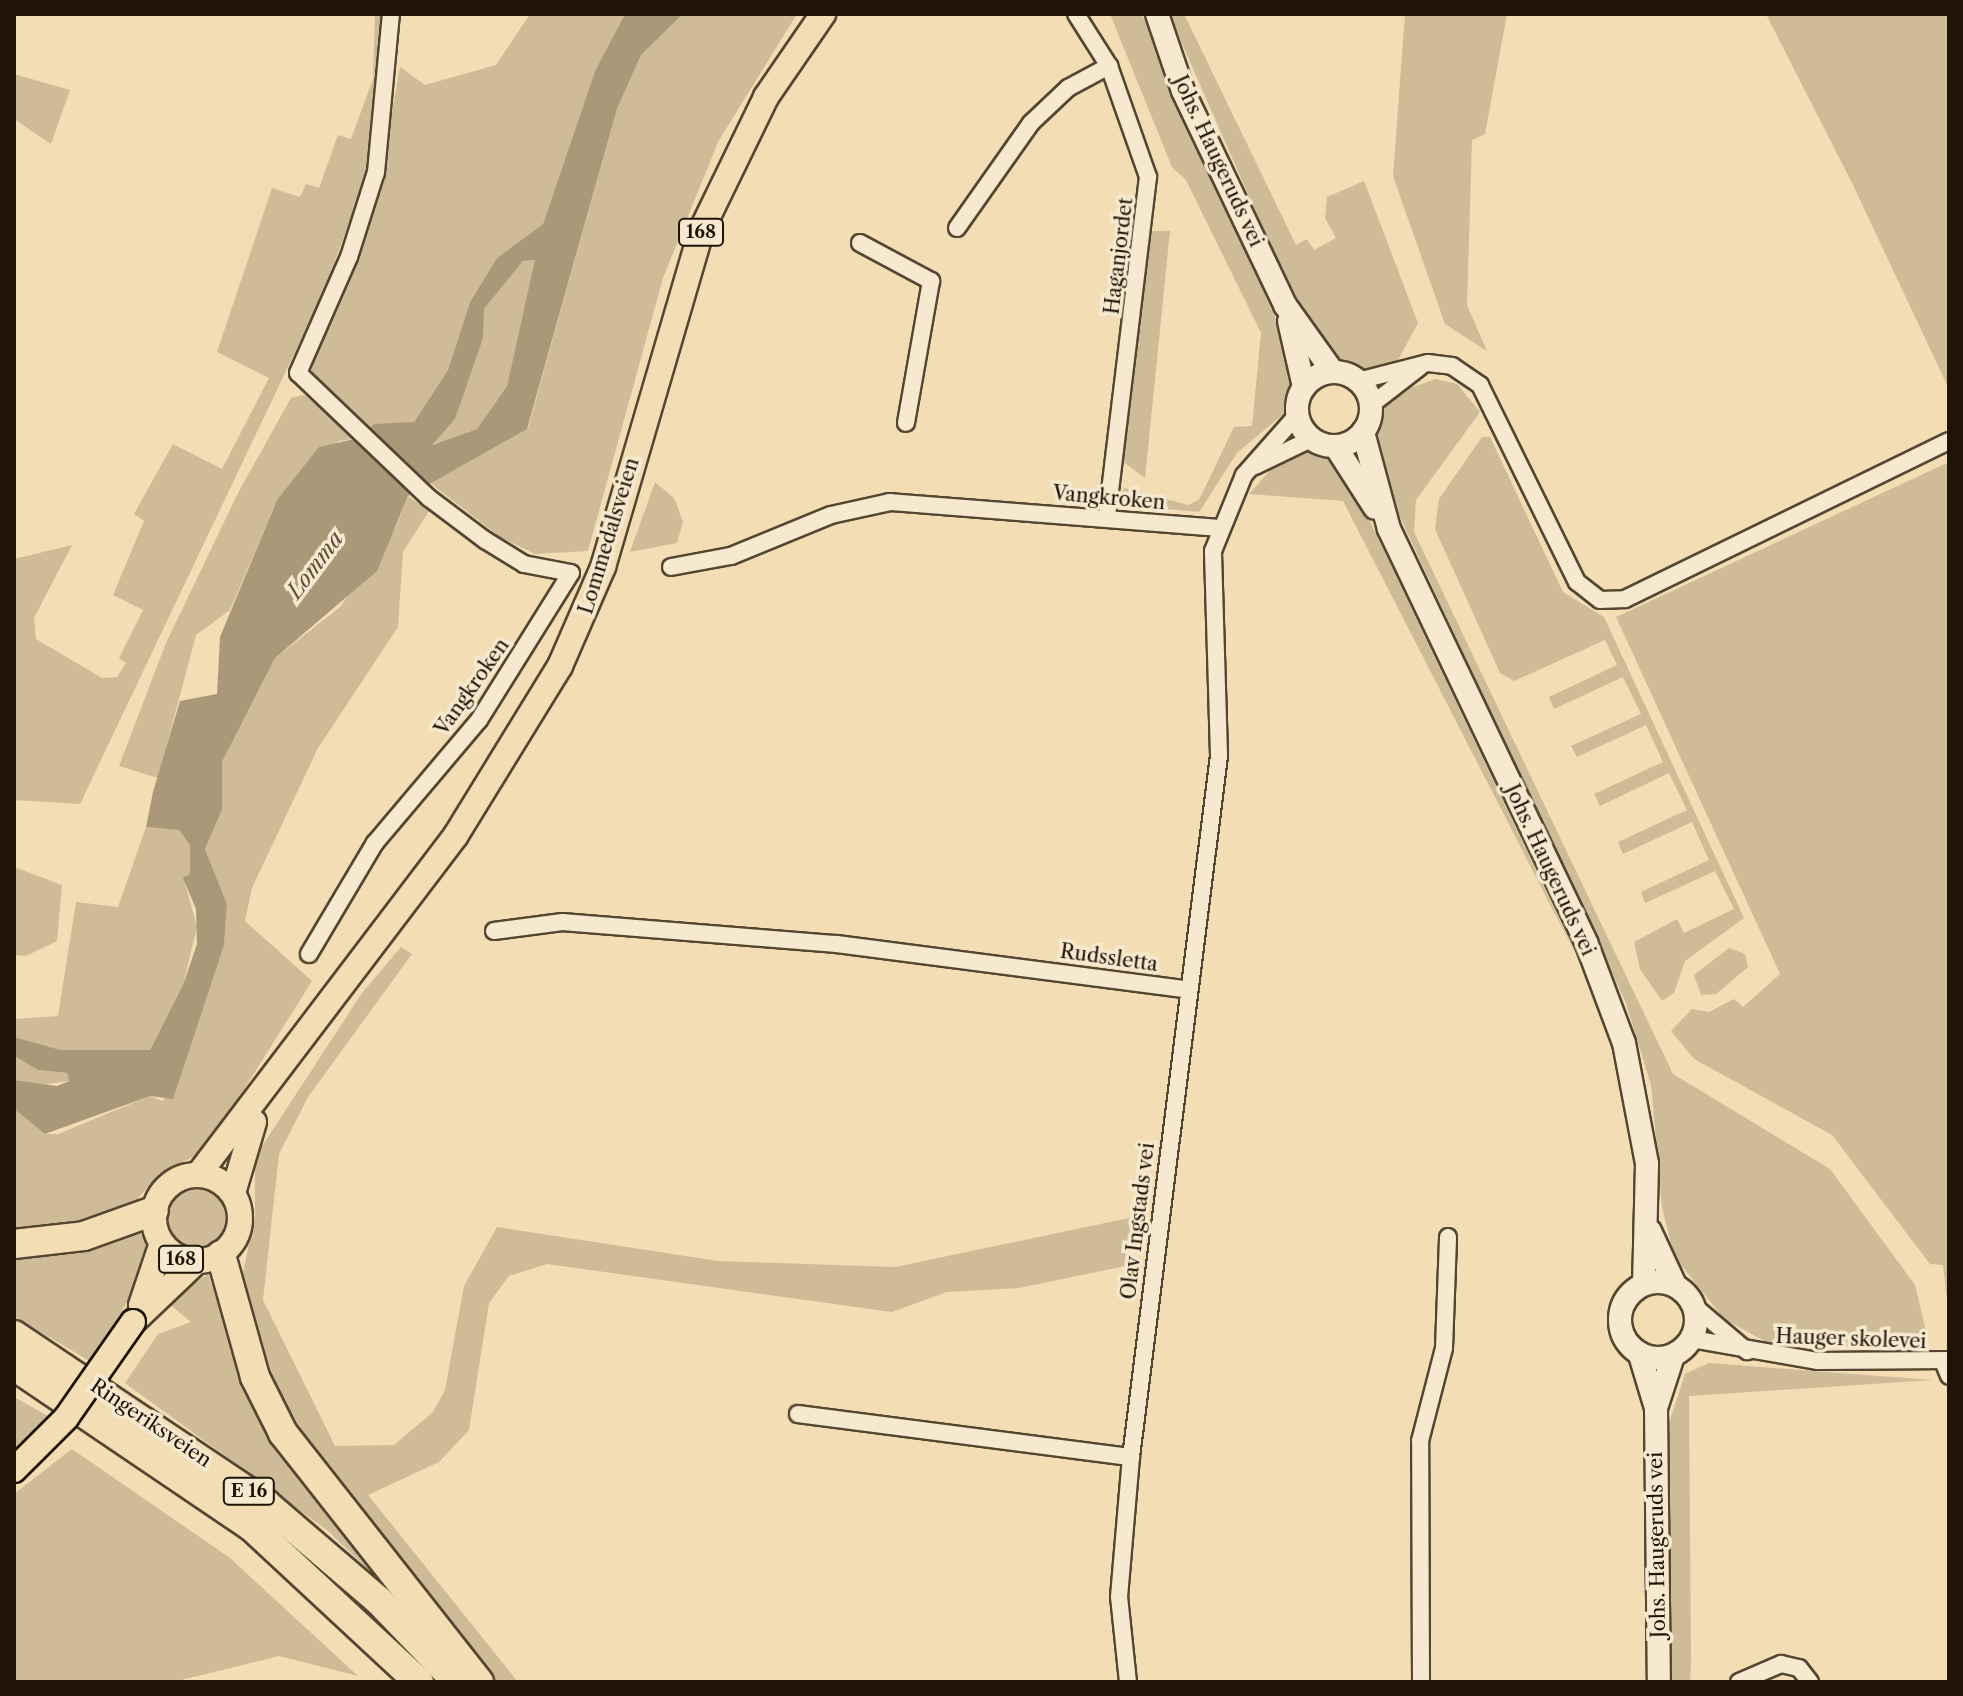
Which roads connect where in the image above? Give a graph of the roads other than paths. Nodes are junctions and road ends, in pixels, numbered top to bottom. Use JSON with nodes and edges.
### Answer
{"nodes":[{"id":1,"x":391,"y":14,"type":"edge"},
{"id":2,"x":823,"y":14,"type":"edge"},
{"id":3,"x":1076,"y":14,"type":"edge"},
{"id":4,"x":1157,"y":14,"type":"edge"},
{"id":5,"x":1109,"y":66,"type":"junction"},
{"id":6,"x":957,"y":228,"type":"dead end"},
{"id":7,"x":860,"y":243,"type":"dead end"},
{"id":8,"x":1285,"y":305,"type":"junction"},
{"id":9,"x":1423,"y":365,"type":"junction"},
{"id":10,"x":1333,"y":372,"type":"junction"},
{"id":11,"x":1358,"y":381,"type":"junction"},
{"id":12,"x":1304,"y":387,"type":"junction"},
{"id":13,"x":1371,"y":405,"type":"junction"},
{"id":14,"x":1297,"y":415,"type":"junction"},
{"id":15,"x":906,"y":423,"type":"dead end"},
{"id":16,"x":1363,"y":432,"type":"junction"},
{"id":17,"x":1311,"y":439,"type":"junction"},
{"id":18,"x":1949,"y":441,"type":"edge"},
{"id":19,"x":1336,"y":447,"type":"junction"},
{"id":20,"x":1250,"y":469,"type":"junction"},
{"id":21,"x":1107,"y":517,"type":"junction"},
{"id":22,"x":1218,"y":528,"type":"junction"},
{"id":23,"x":1389,"y":529,"type":"junction"},
{"id":24,"x":671,"y":567,"type":"dead end"},
{"id":25,"x":494,"y":931,"type":"dead end"},
{"id":26,"x":309,"y":954,"type":"dead end"},
{"id":27,"x":1189,"y":990,"type":"junction"},
{"id":28,"x":263,"y":1097,"type":"junction"},
{"id":29,"x":198,"y":1175,"type":"junction"},
{"id":30,"x":233,"y":1193,"type":"junction"},
{"id":31,"x":154,"y":1211,"type":"junction"},
{"id":32,"x":1649,"y":1230,"type":"junction"},
{"id":33,"x":1448,"y":1237,"type":"dead end"},
{"id":34,"x":162,"y":1243,"type":"junction"},
{"id":35,"x":14,"y":1244,"type":"edge"},
{"id":36,"x":208,"y":1258,"type":"junction"},
{"id":37,"x":1644,"y":1284,"type":"junction"},
{"id":38,"x":1675,"y":1285,"type":"junction"},
{"id":39,"x":1694,"y":1306,"type":"junction"},
{"id":40,"x":133,"y":1322,"type":"junction"},
{"id":41,"x":14,"y":1335,"type":"edge"},
{"id":42,"x":1692,"y":1339,"type":"junction"},
{"id":43,"x":1752,"y":1354,"type":"junction"},
{"id":44,"x":1640,"y":1355,"type":"junction"},
{"id":45,"x":1673,"y":1356,"type":"junction"},
{"id":46,"x":14,"y":1366,"type":"edge"},
{"id":47,"x":1947,"y":1366,"type":"edge"},
{"id":48,"x":14,"y":1375,"type":"edge"},
{"id":49,"x":50,"y":1387,"type":"junction"},
{"id":50,"x":1656,"y":1408,"type":"junction"},
{"id":51,"x":798,"y":1414,"type":"dead end"},
{"id":52,"x":1131,"y":1457,"type":"junction"},
{"id":53,"x":14,"y":1470,"type":"edge"},
{"id":54,"x":419,"y":1682,"type":"edge"},
{"id":55,"x":457,"y":1682,"type":"edge"},
{"id":56,"x":479,"y":1682,"type":"edge"},
{"id":57,"x":1128,"y":1682,"type":"edge"},
{"id":58,"x":1421,"y":1682,"type":"edge"},
{"id":59,"x":1659,"y":1682,"type":"edge"},
{"id":60,"x":1739,"y":1682,"type":"edge"},
{"id":61,"x":1810,"y":1682,"type":"edge"}],
"edges":[{"from":1,"to":26,"type":"street","name":"Vangkroken"},
{"from":2,"to":28,"type":"main road","name":"Lommedalsveien","number":"168"},
{"from":3,"to":5,"type":"street","name":"Haganjordet"},
{"from":4,"to":8,"type":"main road","name":"Johs. Haugeruds vei"},
{"from":5,"to":6,"type":"street"},
{"from":5,"to":21,"type":"street","name":"Haganjordet"},
{"from":7,"to":15,"type":"street"},
{"from":8,"to":10,"type":"main road","name":"Johs. Haugeruds vei"},
{"from":8,"to":12,"type":"main road","name":"Johs. Haugeruds vei"},
{"from":9,"to":11,"type":"street"},
{"from":9,"to":13,"type":"street"},
{"from":9,"to":18,"type":"street"},
{"from":10,"to":11,"type":"main road"},
{"from":10,"to":12,"type":"main road"},
{"from":11,"to":13,"type":"main road"},
{"from":12,"to":14,"type":"main road"},
{"from":13,"to":16,"type":"main road"},
{"from":14,"to":17,"type":"main road"},
{"from":14,"to":20,"type":"street"},
{"from":16,"to":19,"type":"main road"},
{"from":16,"to":23,"type":"main road","name":"Johs. Haugeruds vei"},
{"from":17,"to":19,"type":"main road"},
{"from":17,"to":20,"type":"street"},
{"from":19,"to":23,"type":"main road","name":"Johs. Haugeruds vei"},
{"from":20,"to":22,"type":"street"},
{"from":21,"to":22,"type":"street","name":"Vangkroken"},
{"from":21,"to":24,"type":"street","name":"Vangkroken"},
{"from":22,"to":27,"type":"street"},
{"from":23,"to":32,"type":"main road","name":"Johs. Haugeruds vei"},
{"from":25,"to":27,"type":"street","name":"Rudssletta"},
{"from":27,"to":52,"type":"street","name":"Olav Ingstads vei"},
{"from":28,"to":29,"type":"main road","name":"Lommedalsveien","number":"168"},
{"from":28,"to":30,"type":"main road","name":"Lommedalsveien","number":"168"},
{"from":29,"to":30,"type":"main road"},
{"from":29,"to":31,"type":"main road","number":"168"},
{"from":30,"to":36,"type":"main road","number":"168"},
{"from":31,"to":34,"type":"main road","number":"168"},
{"from":31,"to":35,"type":"highway"},
{"from":32,"to":37,"type":"main road","name":"Johs. Haugeruds vei"},
{"from":32,"to":38,"type":"main road","name":"Johs. Haugeruds vei"},
{"from":33,"to":58,"type":"street"},
{"from":34,"to":36,"type":"main road","number":"168"},
{"from":34,"to":40,"type":"main road","number":"168"},
{"from":36,"to":40,"type":"main road","number":"168"},
{"from":36,"to":56,"type":"highway","number":"E 16"},
{"from":37,"to":38,"type":"main road"},
{"from":37,"to":44,"type":"main road"},
{"from":38,"to":39,"type":"main road"},
{"from":39,"to":42,"type":"main road"},
{"from":39,"to":43,"type":"street","name":"Hauger skolevei"},
{"from":40,"to":53,"type":"main road","number":"168","bridge":true},
{"from":41,"to":55,"type":"highway","name":"Ringeriksveien","number":"E 16"},
{"from":42,"to":43,"type":"street","name":"Hauger skolevei"},
{"from":42,"to":45,"type":"main road"},
{"from":43,"to":47,"type":"street","name":"Hauger skolevei"},
{"from":44,"to":45,"type":"main road"},
{"from":44,"to":50,"type":"main road","name":"Johs. Haugeruds vei"},
{"from":45,"to":50,"type":"main road","name":"Johs. Haugeruds vei"},
{"from":46,"to":49,"type":"highway","name":"Ringeriksveien","number":"E 16"},
{"from":48,"to":49,"type":"highway","number":"E 16"},
{"from":49,"to":54,"type":"highway","name":"Ringeriksveien","number":"E 16"},
{"from":50,"to":59,"type":"main road","name":"Johs. Haugeruds vei"},
{"from":51,"to":52,"type":"street"},
{"from":52,"to":57,"type":"street","name":"Olav Ingstads vei"},
{"from":60,"to":61,"type":"street"}]}
